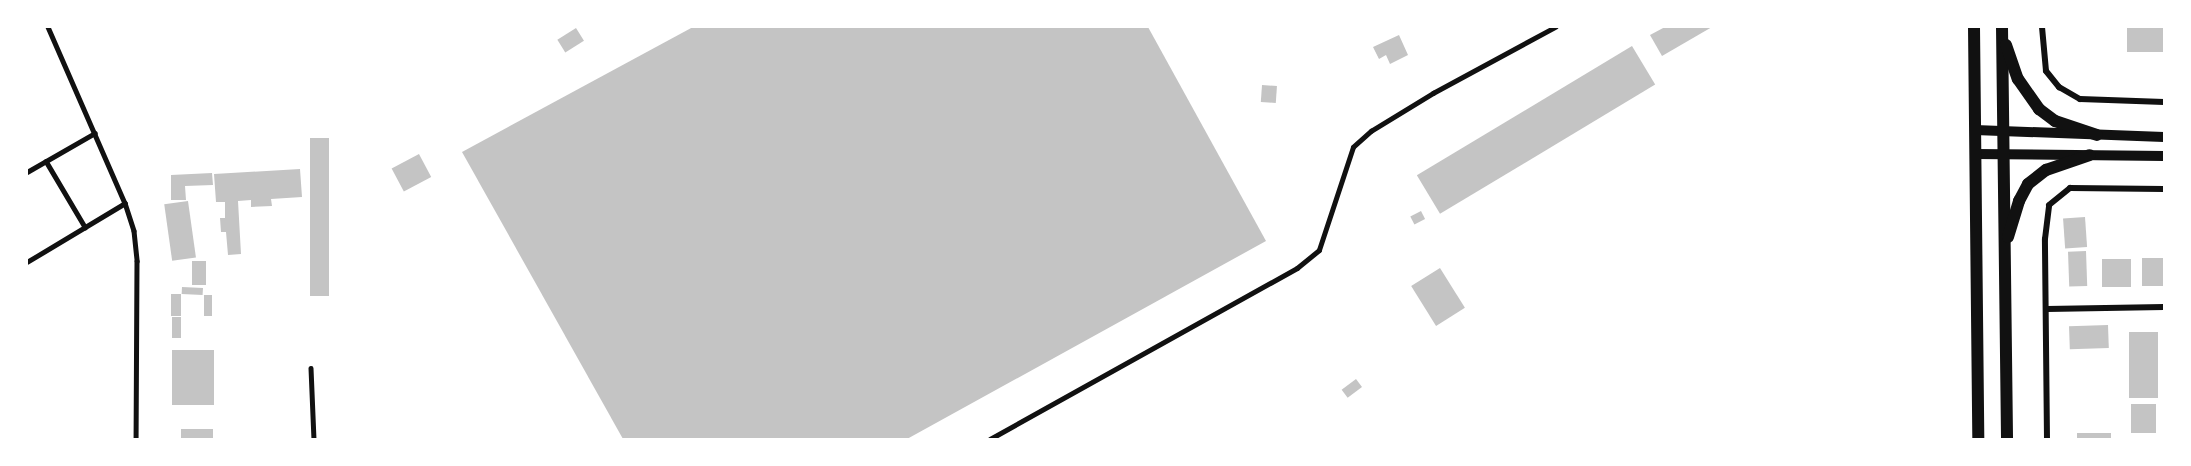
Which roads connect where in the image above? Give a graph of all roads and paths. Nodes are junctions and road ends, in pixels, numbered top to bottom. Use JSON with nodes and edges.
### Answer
{"nodes":[{"id":1,"x":48,"y":27,"type":"edge"},
{"id":2,"x":1555,"y":27,"type":"edge"},
{"id":3,"x":1974,"y":27,"type":"edge"},
{"id":4,"x":2042,"y":27,"type":"edge"},
{"id":5,"x":2002,"y":30,"type":"edge"},
{"id":6,"x":2164,"y":102,"type":"edge"},
{"id":7,"x":1975,"y":130,"type":"junction"},
{"id":8,"x":2003,"y":130,"type":"junction"},
{"id":9,"x":95,"y":133,"type":"junction"},
{"id":10,"x":2097,"y":135,"type":"junction"},
{"id":11,"x":2164,"y":137,"type":"edge"},
{"id":12,"x":1975,"y":154,"type":"junction"},
{"id":13,"x":2002,"y":155,"type":"junction"},
{"id":14,"x":2090,"y":155,"type":"junction"},
{"id":15,"x":2164,"y":156,"type":"edge"},
{"id":16,"x":46,"y":161,"type":"junction"},
{"id":17,"x":27,"y":172,"type":"edge"},
{"id":18,"x":2164,"y":189,"type":"edge"},
{"id":19,"x":125,"y":203,"type":"junction"},
{"id":20,"x":85,"y":227,"type":"junction"},
{"id":21,"x":2004,"y":259,"type":"junction"},
{"id":22,"x":27,"y":262,"type":"edge"},
{"id":23,"x":2164,"y":308,"type":"edge"},
{"id":24,"x":2047,"y":309,"type":"junction"},
{"id":25,"x":311,"y":368,"type":"dead end"},
{"id":26,"x":136,"y":439,"type":"edge"},
{"id":27,"x":314,"y":439,"type":"edge"},
{"id":28,"x":990,"y":439,"type":"edge"},
{"id":29,"x":1978,"y":439,"type":"edge"},
{"id":30,"x":2007,"y":439,"type":"edge"},
{"id":31,"x":2047,"y":439,"type":"edge"}],
"edges":[{"from":1,"to":9,"type":"lane"},
{"from":2,"to":28,"type":"lane"},
{"from":3,"to":7,"type":"main road"},
{"from":4,"to":6,"type":"street"},
{"from":5,"to":8,"type":"main road"},
{"from":5,"to":10,"type":"main road"},
{"from":7,"to":8,"type":"street"},
{"from":7,"to":12,"type":"main road"},
{"from":8,"to":10,"type":"street"},
{"from":8,"to":13,"type":"main road"},
{"from":9,"to":16,"type":"lane"},
{"from":9,"to":19,"type":"lane"},
{"from":10,"to":11,"type":"street"},
{"from":12,"to":13,"type":"street"},
{"from":12,"to":29,"type":"main road"},
{"from":13,"to":14,"type":"street"},
{"from":13,"to":21,"type":"main road"},
{"from":14,"to":15,"type":"street"},
{"from":14,"to":21,"type":"main road"},
{"from":16,"to":17,"type":"lane"},
{"from":16,"to":20,"type":"lane"},
{"from":18,"to":24,"type":"street"},
{"from":19,"to":20,"type":"lane"},
{"from":19,"to":26,"type":"lane"},
{"from":20,"to":22,"type":"lane"},
{"from":21,"to":30,"type":"main road"},
{"from":23,"to":24,"type":"street"},
{"from":24,"to":31,"type":"street"},
{"from":25,"to":27,"type":"lane"}]}
